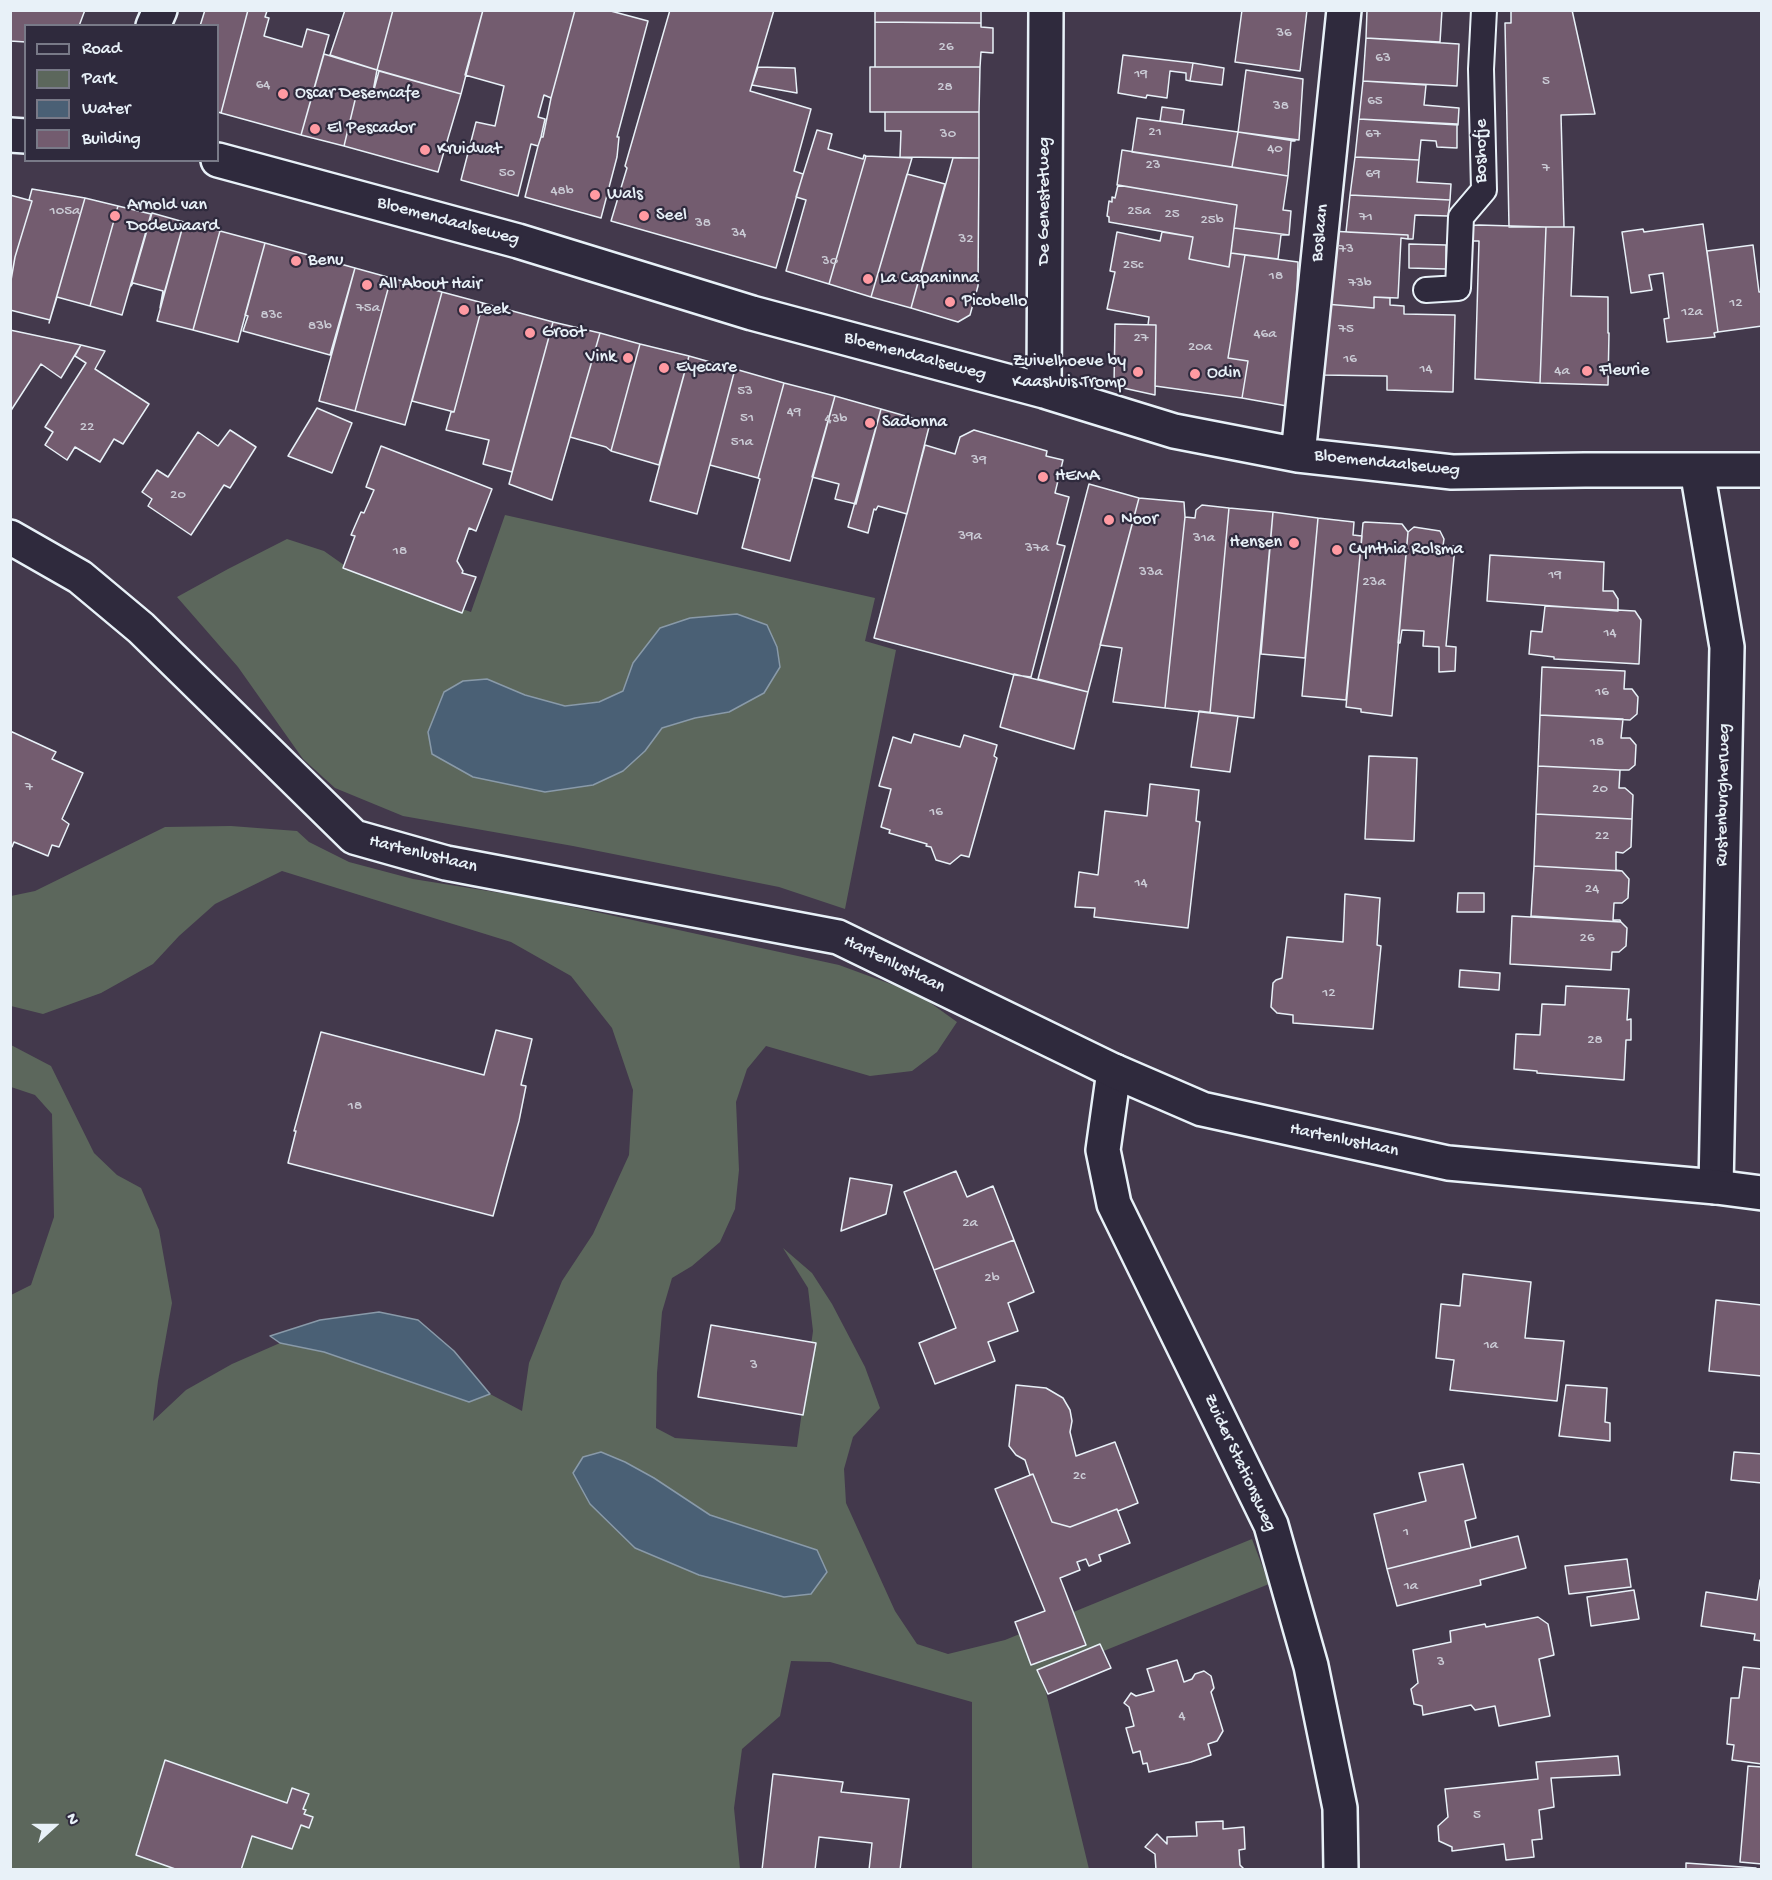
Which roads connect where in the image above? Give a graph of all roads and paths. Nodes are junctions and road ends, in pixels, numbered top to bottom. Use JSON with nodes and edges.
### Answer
{"nodes":[{"id":1,"x":160,"y":10,"type":"edge"},
{"id":2,"x":1046,"y":10,"type":"edge"},
{"id":3,"x":1344,"y":10,"type":"edge"},
{"id":4,"x":1484,"y":10,"type":"edge"},
{"id":5,"x":154,"y":24,"type":"edge"},
{"id":6,"x":219,"y":160,"type":"edge"},
{"id":7,"x":1426,"y":290,"type":"dead end"},
{"id":8,"x":1044,"y":391,"type":"junction"},
{"id":9,"x":1299,"y":455,"type":"junction"},
{"id":10,"x":1698,"y":470,"type":"junction"},
{"id":11,"x":1761,"y":470,"type":"edge"},
{"id":12,"x":10,"y":537,"type":"edge"},
{"id":13,"x":1114,"y":1071,"type":"junction"},
{"id":14,"x":1716,"y":1187,"type":"junction"},
{"id":15,"x":1761,"y":1193,"type":"edge"},
{"id":16,"x":1341,"y":1869,"type":"edge"}],
"edges":[{"from":1,"to":5,"type":"street"},
{"from":2,"to":8,"type":"street","name":"De Genestetweg"},
{"from":3,"to":9,"type":"street","name":"Boslaan"},
{"from":4,"to":7,"type":"lane","name":"Boshofje"},
{"from":6,"to":8,"type":"street","name":"Bloemendaalseweg"},
{"from":8,"to":9,"type":"street","name":"Bloemendaalseweg"},
{"from":9,"to":10,"type":"street","name":"Bloemendaalseweg"},
{"from":10,"to":11,"type":"street"},
{"from":10,"to":14,"type":"street","name":"Rustenburgherweg"},
{"from":12,"to":13,"type":"street","name":"Hartenlustlaan"},
{"from":13,"to":14,"type":"street","name":"Hartenlustlaan"},
{"from":13,"to":16,"type":"street","name":"Zuider Stationsweg"},
{"from":14,"to":15,"type":"street","name":"Hartenlustlaan"}]}
